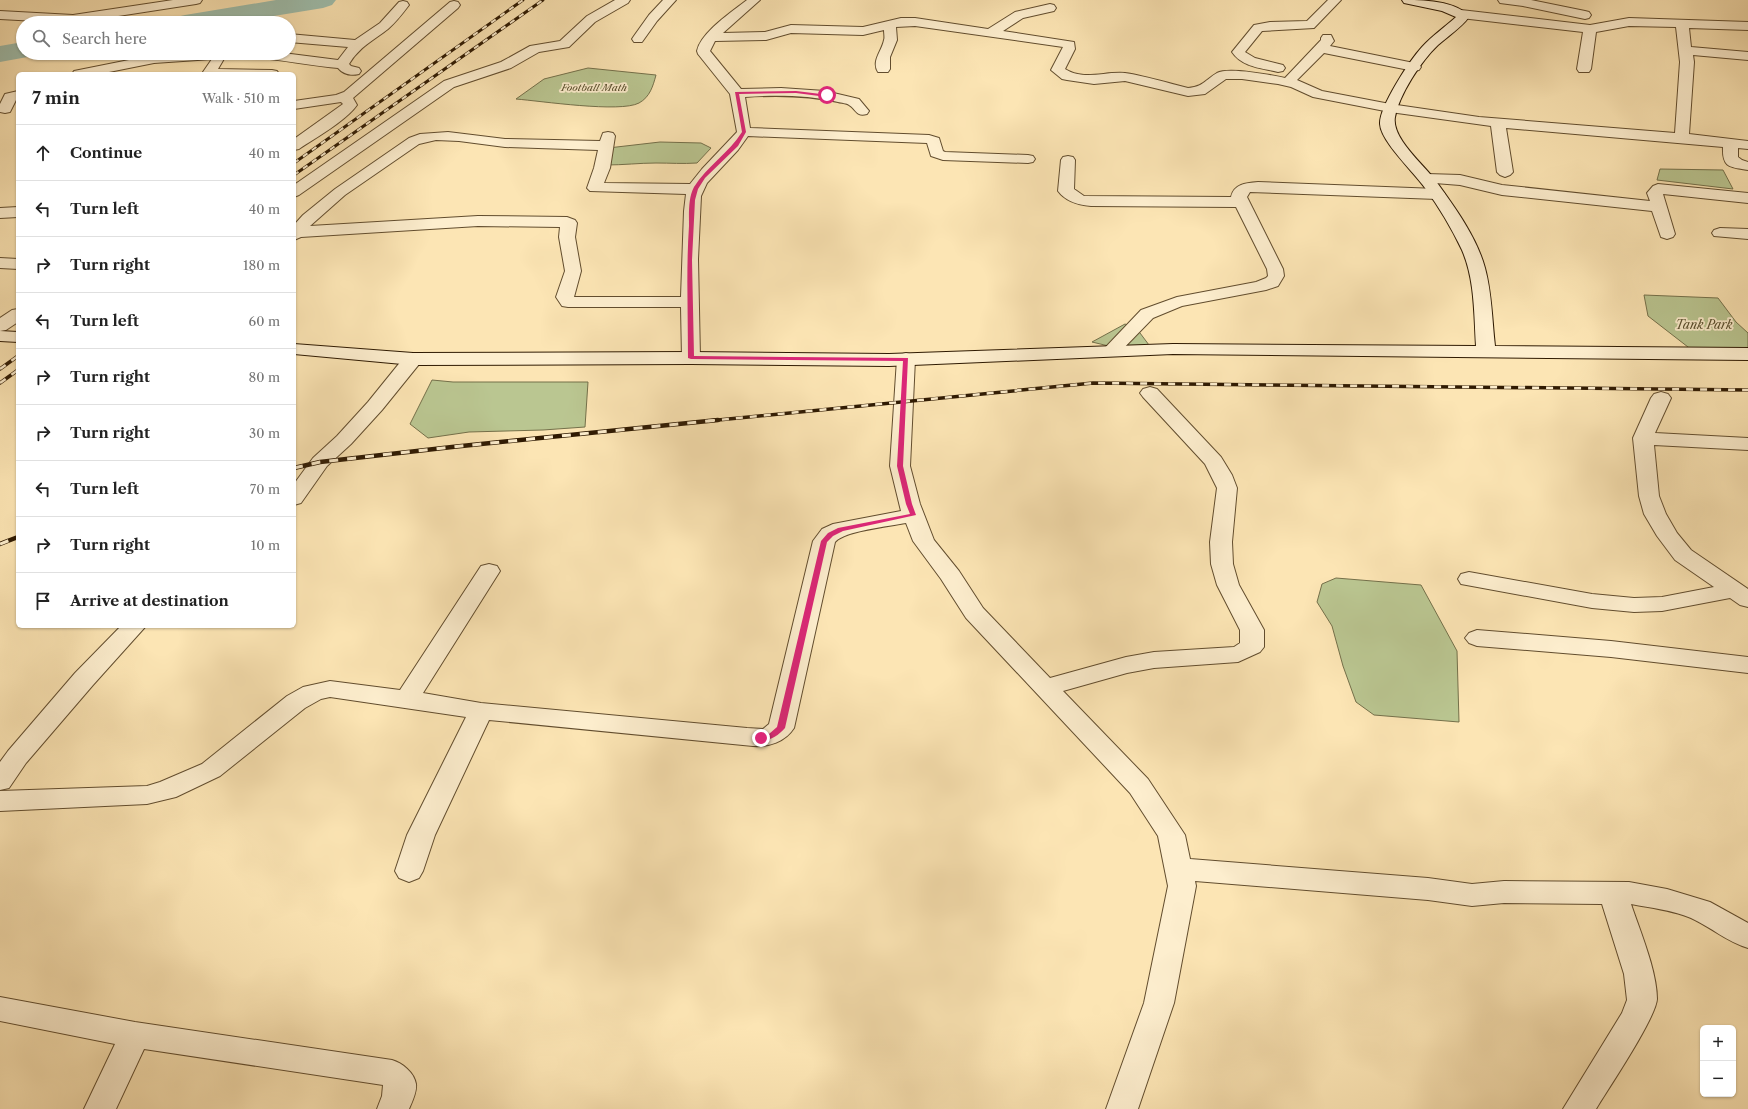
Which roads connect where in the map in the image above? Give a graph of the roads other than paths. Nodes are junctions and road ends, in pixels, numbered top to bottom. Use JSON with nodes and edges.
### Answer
{"nodes":[{"id":1,"x":624,"y":0,"type":"edge"},
{"id":2,"x":670,"y":0,"type":"edge"},
{"id":3,"x":754,"y":0,"type":"edge"},
{"id":4,"x":1335,"y":0,"type":"edge"},
{"id":5,"x":1409,"y":0,"type":"edge"},
{"id":6,"x":1504,"y":0,"type":"edge"},
{"id":7,"x":188,"y":1,"type":"edge"},
{"id":8,"x":82,"y":5,"type":"dead end"},
{"id":9,"x":403,"y":5,"type":"dead end"},
{"id":10,"x":454,"y":5,"type":"dead end"},
{"id":11,"x":1562,"y":5,"type":"edge"},
{"id":12,"x":1050,"y":8,"type":"dead end"},
{"id":13,"x":1461,"y":9,"type":"edge"},
{"id":14,"x":0,"y":15,"type":"edge"},
{"id":15,"x":18,"y":16,"type":"edge"},
{"id":16,"x":75,"y":16,"type":"edge"},
{"id":17,"x":92,"y":16,"type":"edge"},
{"id":18,"x":389,"y":22,"type":"junction"},
{"id":19,"x":1629,"y":22,"type":"junction"},
{"id":20,"x":403,"y":23,"type":"dead end"},
{"id":21,"x":1682,"y":23,"type":"junction"},
{"id":22,"x":417,"y":24,"type":"dead end"},
{"id":23,"x":432,"y":24,"type":"junction"},
{"id":24,"x":890,"y":25,"type":"junction"},
{"id":25,"x":1305,"y":26,"type":"junction"},
{"id":26,"x":1748,"y":26,"type":"edge"},
{"id":27,"x":1590,"y":29,"type":"junction"},
{"id":28,"x":992,"y":32,"type":"junction"},
{"id":29,"x":711,"y":37,"type":"junction"},
{"id":30,"x":296,"y":39,"type":"edge"},
{"id":31,"x":638,"y":39,"type":"dead end"},
{"id":32,"x":357,"y":44,"type":"junction"},
{"id":33,"x":1320,"y":48,"type":"junction"},
{"id":34,"x":1686,"y":50,"type":"junction"},
{"id":35,"x":1748,"y":56,"type":"edge"},
{"id":36,"x":296,"y":59,"type":"edge"},
{"id":37,"x":149,"y":60,"type":"edge"},
{"id":38,"x":217,"y":60,"type":"edge"},
{"id":39,"x":342,"y":64,"type":"junction"},
{"id":40,"x":1414,"y":67,"type":"junction"},
{"id":41,"x":883,"y":69,"type":"dead end"},
{"id":42,"x":1584,"y":69,"type":"dead end"},
{"id":43,"x":89,"y":72,"type":"edge"},
{"id":44,"x":210,"y":72,"type":"edge"},
{"id":45,"x":371,"y":77,"type":"junction"},
{"id":46,"x":1292,"y":78,"type":"junction"},
{"id":47,"x":737,"y":93,"type":"junction"},
{"id":48,"x":16,"y":96,"type":"edge"},
{"id":49,"x":344,"y":98,"type":"junction"},
{"id":50,"x":296,"y":105,"type":"edge"},
{"id":51,"x":1390,"y":108,"type":"junction"},
{"id":52,"x":5,"y":111,"type":"edge"},
{"id":53,"x":862,"y":112,"type":"dead end"},
{"id":54,"x":1498,"y":122,"type":"junction"},
{"id":55,"x":744,"y":132,"type":"junction"},
{"id":56,"x":1682,"y":138,"type":"junction"},
{"id":57,"x":1731,"y":144,"type":"junction"},
{"id":58,"x":296,"y":145,"type":"edge"},
{"id":59,"x":1748,"y":145,"type":"edge"},
{"id":60,"x":1028,"y":159,"type":"dead end"},
{"id":61,"x":1068,"y":160,"type":"dead end"},
{"id":62,"x":1748,"y":166,"type":"edge"},
{"id":63,"x":1505,"y":172,"type":"dead end"},
{"id":64,"x":1427,"y":179,"type":"junction"},
{"id":65,"x":695,"y":189,"type":"junction"},
{"id":66,"x":296,"y":191,"type":"edge"},
{"id":67,"x":1437,"y":194,"type":"junction"},
{"id":68,"x":1748,"y":198,"type":"edge"},
{"id":69,"x":1242,"y":202,"type":"junction"},
{"id":70,"x":1659,"y":207,"type":"junction"},
{"id":71,"x":16,"y":212,"type":"edge"},
{"id":72,"x":0,"y":213,"type":"edge"},
{"id":73,"x":296,"y":232,"type":"edge"},
{"id":74,"x":296,"y":233,"type":"edge"},
{"id":75,"x":1720,"y":233,"type":"dead end"},
{"id":76,"x":1667,"y":234,"type":"dead end"},
{"id":77,"x":1748,"y":234,"type":"edge"},
{"id":78,"x":0,"y":263,"type":"edge"},
{"id":79,"x":16,"y":264,"type":"edge"},
{"id":80,"x":690,"y":302,"type":"junction"},
{"id":81,"x":16,"y":315,"type":"edge"},
{"id":82,"x":0,"y":326,"type":"edge"},
{"id":83,"x":0,"y":336,"type":"edge"},
{"id":84,"x":16,"y":338,"type":"edge"},
{"id":85,"x":296,"y":349,"type":"edge"},
{"id":86,"x":1111,"y":351,"type":"junction"},
{"id":87,"x":1486,"y":352,"type":"junction"},
{"id":88,"x":1748,"y":354,"type":"edge"},
{"id":89,"x":691,"y":358,"type":"junction"},
{"id":90,"x":413,"y":359,"type":"junction"},
{"id":91,"x":906,"y":359,"type":"junction"},
{"id":92,"x":1150,"y":393,"type":"dead end"},
{"id":93,"x":1661,"y":398,"type":"dead end"},
{"id":94,"x":1643,"y":438,"type":"junction"},
{"id":95,"x":1748,"y":444,"type":"edge"},
{"id":96,"x":296,"y":496,"type":"edge"},
{"id":97,"x":913,"y":515,"type":"junction"},
{"id":98,"x":489,"y":571,"type":"dead end"},
{"id":99,"x":1469,"y":579,"type":"dead end"},
{"id":100,"x":1741,"y":595,"type":"edge"},
{"id":101,"x":132,"y":628,"type":"edge"},
{"id":102,"x":1477,"y":638,"type":"dead end"},
{"id":103,"x":1748,"y":665,"type":"edge"},
{"id":104,"x":1045,"y":688,"type":"junction"},
{"id":105,"x":407,"y":699,"type":"junction"},
{"id":106,"x":481,"y":711,"type":"junction"},
{"id":107,"x":0,"y":781,"type":"edge"},
{"id":108,"x":0,"y":801,"type":"edge"},
{"id":109,"x":1179,"y":869,"type":"junction"},
{"id":110,"x":409,"y":871,"type":"dead end"},
{"id":111,"x":1613,"y":893,"type":"junction"},
{"id":112,"x":1748,"y":937,"type":"edge"},
{"id":113,"x":0,"y":1010,"type":"edge"},
{"id":114,"x":135,"y":1035,"type":"junction"},
{"id":115,"x":100,"y":1109,"type":"edge"},
{"id":116,"x":393,"y":1109,"type":"edge"},
{"id":117,"x":1122,"y":1109,"type":"edge"},
{"id":118,"x":1579,"y":1109,"type":"edge"}],
"edges":[{"from":1,"to":66,"type":"street"},
{"from":2,"to":31,"type":"street"},
{"from":3,"to":29,"type":"street"},
{"from":4,"to":25,"type":"street"},
{"from":5,"to":13,"type":"street"},
{"from":6,"to":11,"type":"street"},
{"from":7,"to":17,"type":"street"},
{"from":8,"to":16,"type":"street"},
{"from":9,"to":18,"type":"street"},
{"from":10,"to":23,"type":"street"},
{"from":11,"to":19,"type":"street"},
{"from":12,"to":28,"type":"street"},
{"from":13,"to":27,"type":"street"},
{"from":13,"to":40,"type":"street"},
{"from":14,"to":15,"type":"street"},
{"from":18,"to":20,"type":"street"},
{"from":18,"to":32,"type":"street"},
{"from":19,"to":21,"type":"street"},
{"from":19,"to":27,"type":"street"},
{"from":21,"to":26,"type":"street"},
{"from":21,"to":34,"type":"street"},
{"from":22,"to":23,"type":"street"},
{"from":23,"to":45,"type":"street"},
{"from":24,"to":28,"type":"street"},
{"from":24,"to":29,"type":"street"},
{"from":24,"to":41,"type":"street"},
{"from":25,"to":33,"type":"street"},
{"from":25,"to":46,"type":"street"},
{"from":27,"to":42,"type":"street"},
{"from":28,"to":46,"type":"street"},
{"from":29,"to":47,"type":"street"},
{"from":30,"to":32,"type":"street"},
{"from":32,"to":39,"type":"street"},
{"from":33,"to":40,"type":"street"},
{"from":33,"to":46,"type":"street"},
{"from":34,"to":35,"type":"street"},
{"from":34,"to":56,"type":"street"},
{"from":36,"to":39,"type":"street"},
{"from":37,"to":43,"type":"street"},
{"from":38,"to":44,"type":"street"},
{"from":39,"to":45,"type":"street"},
{"from":40,"to":51,"type":"street"},
{"from":45,"to":49,"type":"street"},
{"from":46,"to":51,"type":"street"},
{"from":47,"to":53,"type":"street"},
{"from":47,"to":55,"type":"street"},
{"from":48,"to":52,"type":"street"},
{"from":49,"to":50,"type":"street"},
{"from":49,"to":58,"type":"street"},
{"from":51,"to":54,"type":"street"},
{"from":51,"to":64,"type":"street"},
{"from":54,"to":56,"type":"street"},
{"from":54,"to":63,"type":"street"},
{"from":55,"to":60,"type":"street"},
{"from":55,"to":65,"type":"street"},
{"from":56,"to":57,"type":"street"},
{"from":57,"to":59,"type":"street"},
{"from":57,"to":62,"type":"street"},
{"from":61,"to":69,"type":"street"},
{"from":64,"to":67,"type":"street"},
{"from":64,"to":70,"type":"street"},
{"from":65,"to":73,"type":"street"},
{"from":65,"to":80,"type":"street"},
{"from":67,"to":69,"type":"street"},
{"from":67,"to":87,"type":"street"},
{"from":68,"to":70,"type":"street"},
{"from":69,"to":86,"type":"street"},
{"from":70,"to":76,"type":"street"},
{"from":71,"to":72,"type":"street"},
{"from":74,"to":80,"type":"street"},
{"from":75,"to":77,"type":"street"},
{"from":78,"to":79,"type":"street"},
{"from":80,"to":89,"type":"street"},
{"from":81,"to":82,"type":"street"},
{"from":83,"to":84,"type":"street"},
{"from":85,"to":90,"type":"street"},
{"from":86,"to":87,"type":"street"},
{"from":86,"to":91,"type":"street"},
{"from":87,"to":88,"type":"street"},
{"from":89,"to":90,"type":"street"},
{"from":89,"to":91,"type":"street"},
{"from":90,"to":96,"type":"street"},
{"from":91,"to":97,"type":"street"},
{"from":92,"to":104,"type":"street"},
{"from":93,"to":94,"type":"street"},
{"from":94,"to":95,"type":"street"},
{"from":94,"to":100,"type":"street"},
{"from":97,"to":104,"type":"street"},
{"from":97,"to":106,"type":"street"},
{"from":98,"to":105,"type":"street"},
{"from":99,"to":100,"type":"street"},
{"from":101,"to":107,"type":"street"},
{"from":102,"to":103,"type":"street"},
{"from":104,"to":109,"type":"street"},
{"from":105,"to":106,"type":"street"},
{"from":105,"to":108,"type":"street"},
{"from":106,"to":110,"type":"street"},
{"from":109,"to":111,"type":"street"},
{"from":109,"to":117,"type":"street"},
{"from":111,"to":112,"type":"street"},
{"from":111,"to":118,"type":"street"},
{"from":113,"to":114,"type":"street"},
{"from":114,"to":115,"type":"street"},
{"from":114,"to":116,"type":"street"}]}
